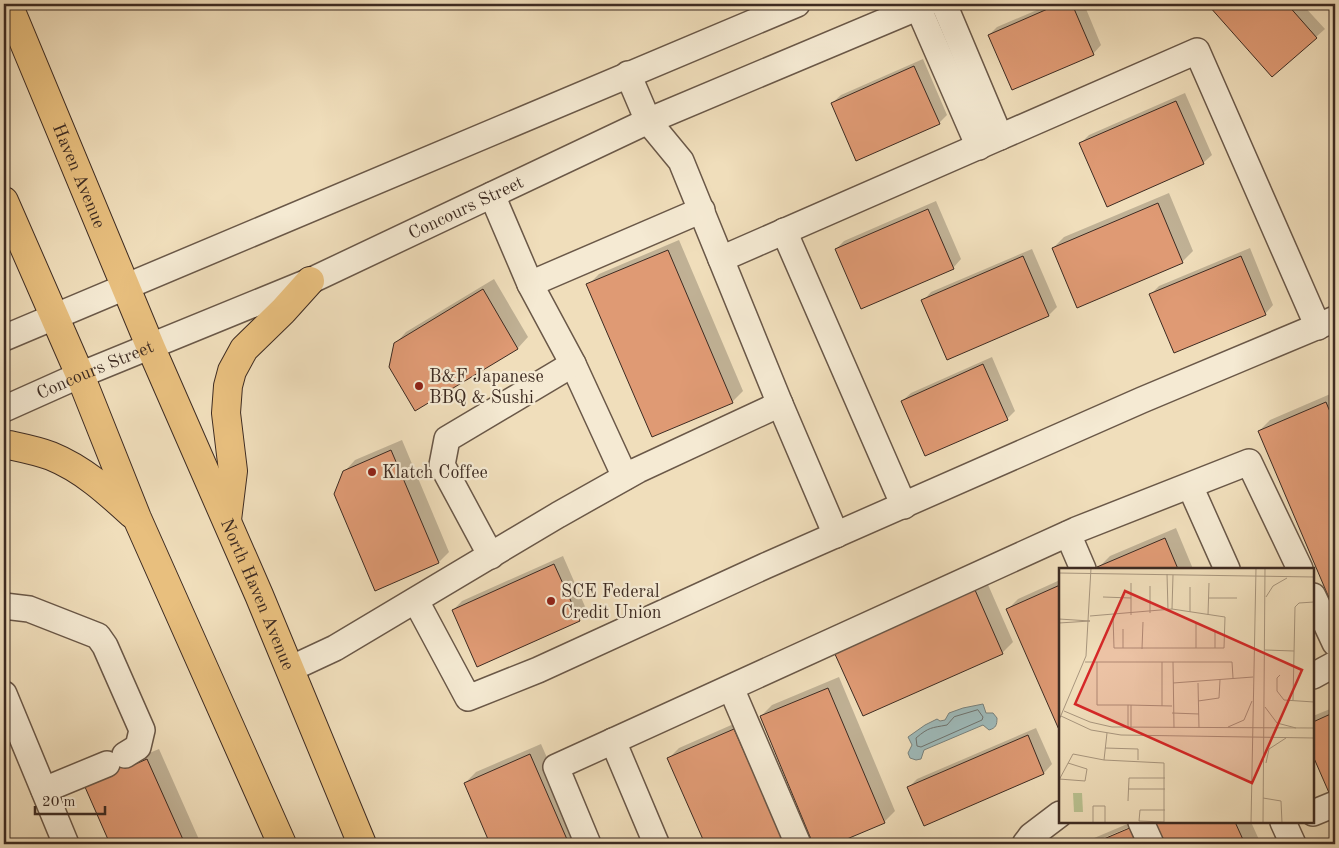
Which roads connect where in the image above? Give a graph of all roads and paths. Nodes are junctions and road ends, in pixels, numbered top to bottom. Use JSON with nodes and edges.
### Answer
{"nodes":[{"id":1,"x":8,"y":4,"type":"edge"},
{"id":2,"x":797,"y":4,"type":"edge"},
{"id":3,"x":944,"y":4,"type":"edge"},
{"id":4,"x":922,"y":5,"type":"edge"},
{"id":5,"x":628,"y":74,"type":"junction"},
{"id":6,"x":648,"y":121,"type":"junction"},
{"id":7,"x":990,"y":142,"type":"junction"},
{"id":8,"x":492,"y":195,"type":"junction"},
{"id":9,"x":4,"y":201,"type":"edge"},
{"id":10,"x":702,"y":210,"type":"junction"},
{"id":11,"x":784,"y":231,"type":"junction"},
{"id":12,"x":721,"y":259,"type":"junction"},
{"id":13,"x":310,"y":281,"type":"junction"},
{"id":14,"x":530,"y":284,"type":"junction"},
{"id":15,"x":126,"y":286,"type":"junction"},
{"id":16,"x":55,"y":317,"type":"junction"},
{"id":17,"x":1327,"y":323,"type":"edge"},
{"id":18,"x":4,"y":338,"type":"edge"},
{"id":19,"x":150,"y":348,"type":"junction"},
{"id":20,"x":572,"y":364,"type":"junction"},
{"id":21,"x":80,"y":375,"type":"junction"},
{"id":22,"x":780,"y":404,"type":"junction"},
{"id":23,"x":4,"y":409,"type":"edge"},
{"id":24,"x":4,"y":446,"type":"edge"},
{"id":25,"x":625,"y":477,"type":"junction"},
{"id":26,"x":1190,"y":486,"type":"junction"},
{"id":27,"x":904,"y":506,"type":"junction"},
{"id":28,"x":137,"y":518,"type":"junction"},
{"id":29,"x":227,"y":522,"type":"junction"},
{"id":30,"x":1068,"y":534,"type":"junction"},
{"id":31,"x":836,"y":535,"type":"junction"},
{"id":32,"x":491,"y":556,"type":"junction"},
{"id":33,"x":1083,"y":568,"type":"edge"},
{"id":34,"x":1227,"y":568,"type":"edge"},
{"id":35,"x":1300,"y":568,"type":"edge"},
{"id":36,"x":1314,"y":598,"type":"edge"},
{"id":37,"x":416,"y":601,"type":"junction"},
{"id":38,"x":4,"y":606,"type":"edge"},
{"id":39,"x":1335,"y":643,"type":"edge"},
{"id":40,"x":1335,"y":664,"type":"edge"},
{"id":41,"x":290,"y":669,"type":"junction"},
{"id":42,"x":1314,"y":675,"type":"edge"},
{"id":43,"x":731,"y":688,"type":"junction"},
{"id":44,"x":4,"y":694,"type":"edge"},
{"id":45,"x":613,"y":742,"type":"junction"},
{"id":46,"x":44,"y":790,"type":"junction"},
{"id":47,"x":1335,"y":804,"type":"edge"},
{"id":48,"x":1314,"y":813,"type":"edge"},
{"id":49,"x":1059,"y":815,"type":"edge"},
{"id":50,"x":1141,"y":823,"type":"edge"},
{"id":51,"x":656,"y":843,"type":"dead end"},
{"id":52,"x":66,"y":844,"type":"edge"},
{"id":53,"x":282,"y":844,"type":"edge"},
{"id":54,"x":362,"y":844,"type":"edge"},
{"id":55,"x":588,"y":844,"type":"edge"},
{"id":56,"x":798,"y":844,"type":"edge"},
{"id":57,"x":1025,"y":844,"type":"edge"},
{"id":58,"x":1151,"y":844,"type":"edge"}],
"edges":[{"from":1,"to":15,"type":"main road","name":"Haven Avenue"},
{"from":2,"to":5,"type":"street"},
{"from":3,"to":7,"type":"street"},
{"from":4,"to":6,"type":"street","name":"Concours Street"},
{"from":4,"to":7,"type":"street"},
{"from":5,"to":6,"type":"street"},
{"from":5,"to":15,"type":"street"},
{"from":6,"to":8,"type":"street","name":"Concours Street"},
{"from":6,"to":10,"type":"street"},
{"from":7,"to":11,"type":"street"},
{"from":7,"to":17,"type":"street"},
{"from":8,"to":13,"type":"street","name":"Concours Street"},
{"from":8,"to":14,"type":"street"},
{"from":9,"to":16,"type":"main road"},
{"from":10,"to":12,"type":"street"},
{"from":10,"to":14,"type":"street"},
{"from":11,"to":12,"type":"street"},
{"from":11,"to":27,"type":"street"},
{"from":12,"to":22,"type":"street"},
{"from":13,"to":19,"type":"street","name":"Concours Street"},
{"from":13,"to":29,"type":"main road"},
{"from":14,"to":20,"type":"street"},
{"from":15,"to":16,"type":"street"},
{"from":15,"to":19,"type":"main road","name":"Haven Avenue"},
{"from":16,"to":18,"type":"street"},
{"from":16,"to":21,"type":"main road"},
{"from":17,"to":27,"type":"street"},
{"from":19,"to":21,"type":"street","name":"Concours Street"},
{"from":19,"to":29,"type":"main road","name":"North Haven Avenue"},
{"from":20,"to":25,"type":"street"},
{"from":20,"to":32,"type":"street"},
{"from":21,"to":23,"type":"street","name":"Concours Street"},
{"from":21,"to":28,"type":"main road"},
{"from":22,"to":25,"type":"street"},
{"from":22,"to":31,"type":"street"},
{"from":24,"to":28,"type":"main road"},
{"from":25,"to":32,"type":"street"},
{"from":26,"to":30,"type":"street"},
{"from":26,"to":34,"type":"street"},
{"from":26,"to":35,"type":"street"},
{"from":27,"to":31,"type":"street"},
{"from":28,"to":53,"type":"main road"},
{"from":29,"to":41,"type":"main road","name":"North Haven Avenue"},
{"from":30,"to":33,"type":"street"},
{"from":30,"to":43,"type":"street"},
{"from":31,"to":37,"type":"street"},
{"from":32,"to":37,"type":"street"},
{"from":36,"to":39,"type":"street"},
{"from":37,"to":41,"type":"street"},
{"from":38,"to":46,"type":"street"},
{"from":40,"to":42,"type":"street"},
{"from":41,"to":54,"type":"main road","name":"North Haven Avenue"},
{"from":43,"to":45,"type":"street"},
{"from":43,"to":56,"type":"street"},
{"from":44,"to":46,"type":"street"},
{"from":45,"to":51,"type":"street"},
{"from":45,"to":55,"type":"street"},
{"from":46,"to":52,"type":"street"},
{"from":47,"to":48,"type":"street"},
{"from":49,"to":57,"type":"street"},
{"from":50,"to":58,"type":"street"}]}
